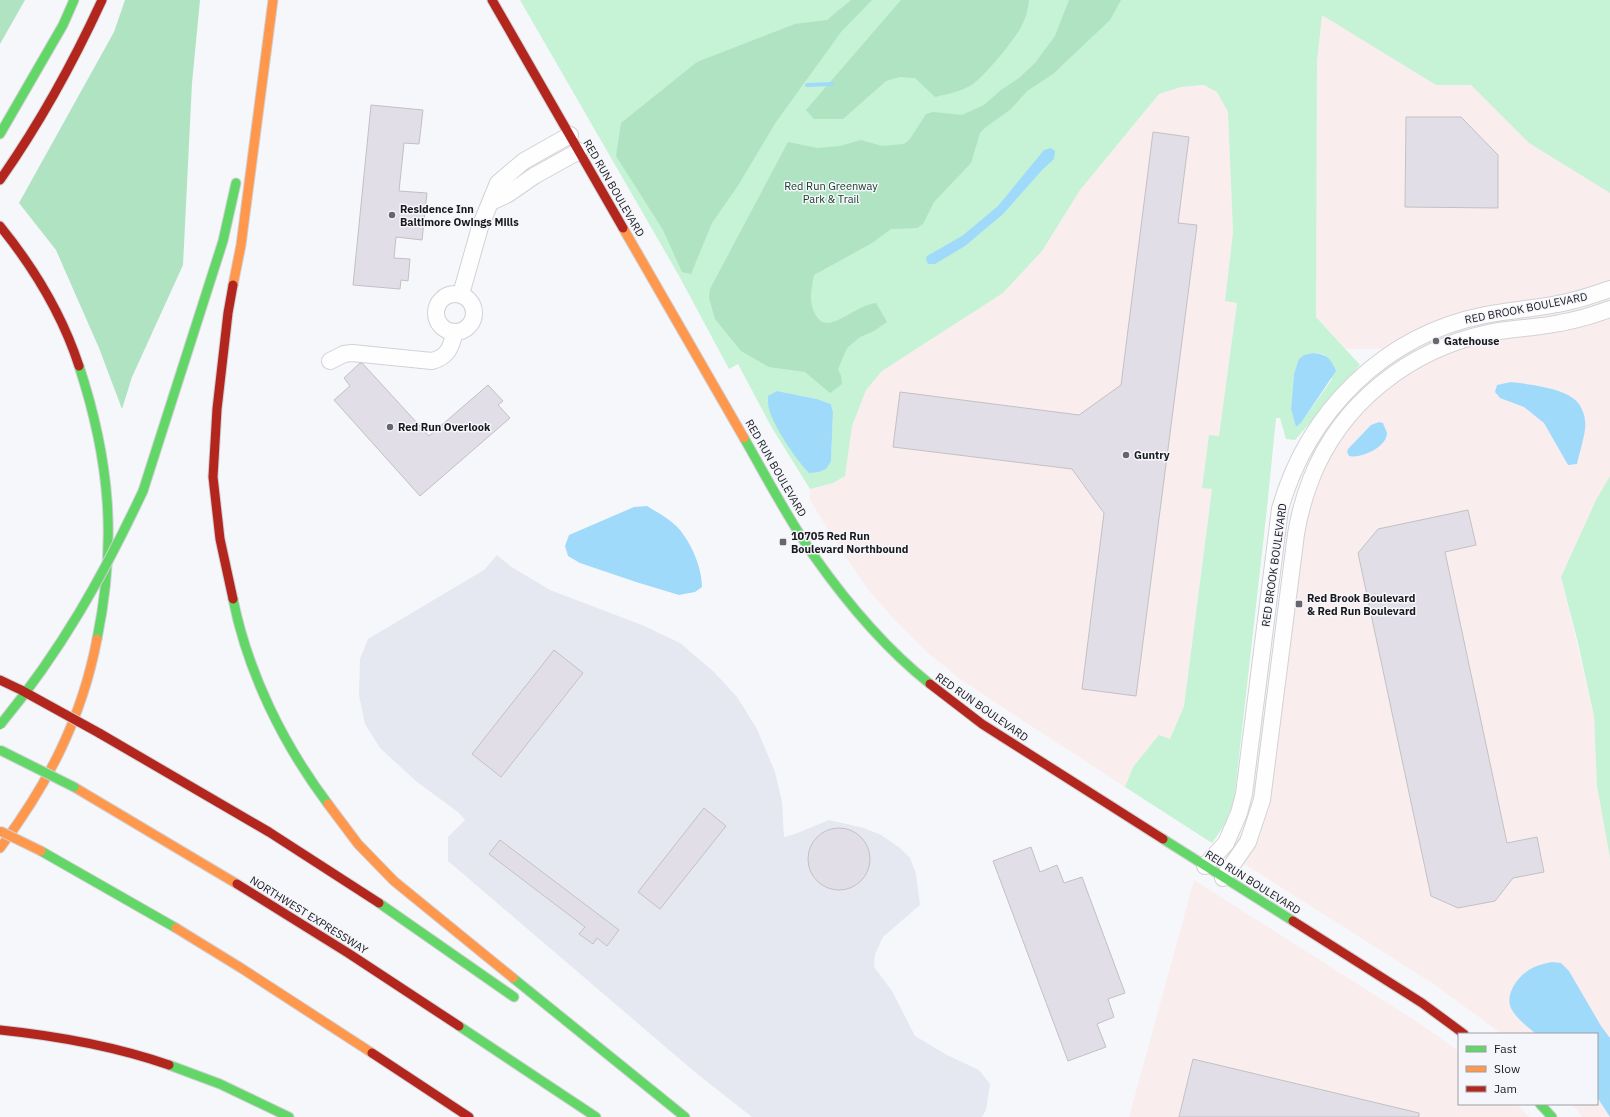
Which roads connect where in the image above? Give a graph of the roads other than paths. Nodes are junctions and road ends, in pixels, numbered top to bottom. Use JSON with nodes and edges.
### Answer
{"nodes":[{"id":1,"x":74,"y":0,"type":"edge"},
{"id":2,"x":102,"y":0,"type":"edge"},
{"id":3,"x":273,"y":0,"type":"edge"},
{"id":4,"x":492,"y":0,"type":"edge"},
{"id":5,"x":263,"y":69,"type":"junction"},
{"id":6,"x":0,"y":134,"type":"edge"},
{"id":7,"x":570,"y":135,"type":"junction"},
{"id":8,"x":244,"y":151,"type":"dead end"},
{"id":9,"x":579,"y":151,"type":"junction"},
{"id":10,"x":238,"y":174,"type":"dead end"},
{"id":11,"x":0,"y":180,"type":"edge"},
{"id":12,"x":491,"y":202,"type":"junction"},
{"id":13,"x":0,"y":226,"type":"edge"},
{"id":14,"x":1610,"y":290,"type":"edge"},
{"id":15,"x":461,"y":294,"type":"junction"},
{"id":16,"x":1610,"y":309,"type":"edge"},
{"id":17,"x":455,"y":332,"type":"junction"},
{"id":18,"x":330,"y":361,"type":"dead end"},
{"id":19,"x":0,"y":680,"type":"edge"},
{"id":20,"x":0,"y":725,"type":"edge"},
{"id":21,"x":0,"y":750,"type":"edge"},
{"id":22,"x":0,"y":831,"type":"edge"},
{"id":23,"x":0,"y":848,"type":"edge"},
{"id":24,"x":1205,"y":866,"type":"junction"},
{"id":25,"x":1223,"y":878,"type":"junction"},
{"id":26,"x":520,"y":1002,"type":"dead end"},
{"id":27,"x":0,"y":1030,"type":"edge"},
{"id":28,"x":1463,"y":1033,"type":"edge"},
{"id":29,"x":596,"y":1057,"type":"dead end"},
{"id":30,"x":1541,"y":1105,"type":"edge"},
{"id":31,"x":289,"y":1117,"type":"edge"},
{"id":32,"x":469,"y":1117,"type":"edge"},
{"id":33,"x":596,"y":1117,"type":"edge"},
{"id":34,"x":678,"y":1117,"type":"edge"},
{"id":35,"x":685,"y":1117,"type":"edge"},
{"id":36,"x":1552,"y":1117,"type":"edge"}],
"edges":[{"from":1,"to":6,"type":"main road"},
{"from":2,"to":11,"type":"main road"},
{"from":3,"to":5,"type":"main road"},
{"from":4,"to":7,"type":"main road","name":"RED RUN BOULEVARD"},
{"from":5,"to":8,"type":"main road"},
{"from":5,"to":35,"type":"main road"},
{"from":7,"to":9,"type":"main road","name":"RED RUN BOULEVARD"},
{"from":7,"to":12,"type":"street"},
{"from":9,"to":12,"type":"street"},
{"from":9,"to":24,"type":"main road","name":"RED RUN BOULEVARD"},
{"from":10,"to":20,"type":"main road","bridge":true},
{"from":12,"to":15,"type":"street"},
{"from":13,"to":23,"type":"main road"},
{"from":14,"to":24,"type":"street","name":"RED BROOK BOULEVARD"},
{"from":15,"to":17,"type":"street"},
{"from":15,"to":17,"type":"street"},
{"from":16,"to":25,"type":"street","name":"RED BROOK BOULEVARD"},
{"from":17,"to":18,"type":"street"},
{"from":19,"to":26,"type":"main road","bridge":true},
{"from":21,"to":33,"type":"main road","name":"NORTHWEST EXPRESSWAY","bridge":true},
{"from":22,"to":32,"type":"main road","bridge":true},
{"from":24,"to":25,"type":"main road","name":"RED RUN BOULEVARD"},
{"from":25,"to":28,"type":"main road","name":"RED RUN BOULEVARD"},
{"from":27,"to":31,"type":"main road"},
{"from":29,"to":34,"type":"main road"},
{"from":30,"to":36,"type":"main road"}]}
